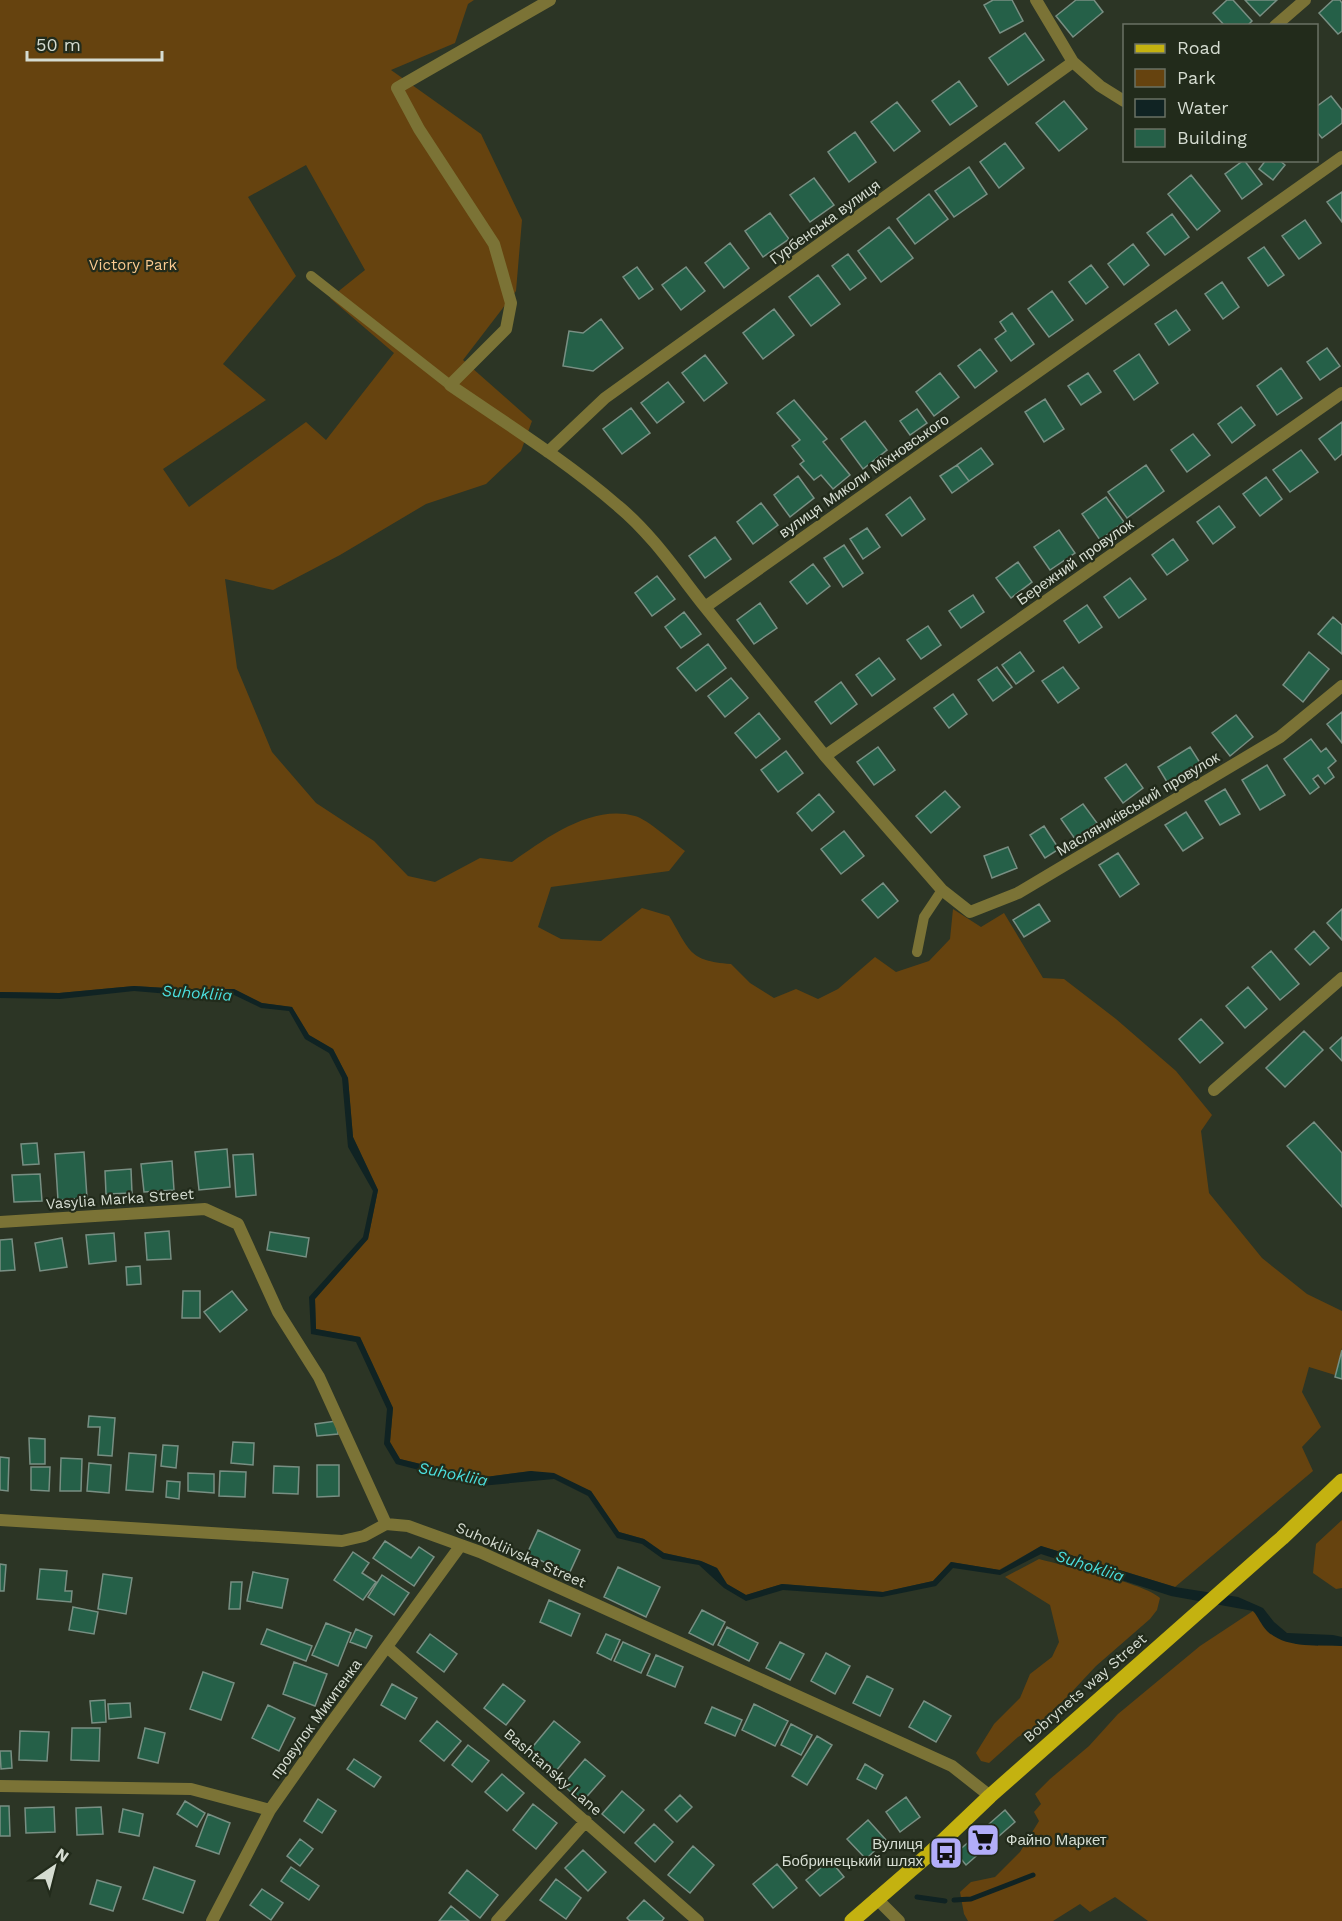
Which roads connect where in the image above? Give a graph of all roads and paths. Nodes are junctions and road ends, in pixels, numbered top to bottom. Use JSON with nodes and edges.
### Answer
{"nodes":[{"id":1,"x":550,"y":0,"type":"edge"},
{"id":2,"x":1036,"y":0,"type":"edge"},
{"id":3,"x":1305,"y":0,"type":"edge"},
{"id":4,"x":1277,"y":24,"type":"edge"},
{"id":5,"x":1073,"y":62,"type":"junction"},
{"id":6,"x":1123,"y":100,"type":"edge"},
{"id":7,"x":1342,"y":156,"type":"edge"},
{"id":8,"x":311,"y":276,"type":"dead end"},
{"id":9,"x":450,"y":385,"type":"junction"},
{"id":10,"x":1342,"y":393,"type":"edge"},
{"id":11,"x":548,"y":452,"type":"junction"},
{"id":12,"x":705,"y":607,"type":"junction"},
{"id":13,"x":1342,"y":686,"type":"edge"},
{"id":14,"x":825,"y":756,"type":"junction"},
{"id":15,"x":942,"y":890,"type":"junction"},
{"id":16,"x":917,"y":952,"type":"dead end"},
{"id":17,"x":1342,"y":978,"type":"edge"},
{"id":18,"x":1214,"y":1090,"type":"dead end"},
{"id":19,"x":0,"y":1222,"type":"edge"},
{"id":20,"x":1342,"y":1481,"type":"edge"},
{"id":21,"x":0,"y":1520,"type":"edge"},
{"id":22,"x":386,"y":1524,"type":"junction"},
{"id":23,"x":461,"y":1545,"type":"junction"},
{"id":24,"x":387,"y":1647,"type":"junction"},
{"id":25,"x":0,"y":1786,"type":"edge"},
{"id":26,"x":990,"y":1796,"type":"junction"},
{"id":27,"x":270,"y":1810,"type":"junction"},
{"id":28,"x":586,"y":1821,"type":"junction"},
{"id":29,"x":876,"y":1898,"type":"junction"},
{"id":30,"x":212,"y":1921,"type":"edge"},
{"id":31,"x":497,"y":1921,"type":"edge"},
{"id":32,"x":698,"y":1921,"type":"edge"},
{"id":33,"x":852,"y":1921,"type":"edge"},
{"id":34,"x":899,"y":1921,"type":"edge"}],
"edges":[{"from":1,"to":9,"type":"street"},
{"from":2,"to":5,"type":"street"},
{"from":3,"to":4,"type":"street"},
{"from":5,"to":6,"type":"street"},
{"from":5,"to":11,"type":"street","name":"Гурбенська вулиця"},
{"from":7,"to":12,"type":"street","name":"вулиця Миколи Міхновського"},
{"from":8,"to":9,"type":"lane"},
{"from":9,"to":11,"type":"street"},
{"from":10,"to":14,"type":"street","name":"Бережний провулок"},
{"from":11,"to":12,"type":"street"},
{"from":12,"to":14,"type":"street"},
{"from":13,"to":15,"type":"street","name":"Масляниківський провулок"},
{"from":14,"to":15,"type":"street"},
{"from":15,"to":16,"type":"lane"},
{"from":17,"to":18,"type":"street"},
{"from":19,"to":22,"type":"street","name":"Vasylia Marka Street"},
{"from":20,"to":26,"type":"main road","name":"Bobrynets way Street"},
{"from":21,"to":22,"type":"street"},
{"from":22,"to":23,"type":"street","name":"Suhokliivska Street"},
{"from":23,"to":24,"type":"street","name":"провулок Микитенка"},
{"from":23,"to":26,"type":"street","name":"Suhokliivska Street"},
{"from":24,"to":27,"type":"street","name":"провулок Микитенка"},
{"from":24,"to":28,"type":"street","name":"Bashtansky Lane"},
{"from":25,"to":27,"type":"street"},
{"from":26,"to":29,"type":"main road","name":"Bobrynets way Street"},
{"from":27,"to":30,"type":"street","name":"провулок Микитенка"},
{"from":28,"to":31,"type":"street"},
{"from":28,"to":32,"type":"street","name":"Bashtansky Lane"},
{"from":29,"to":33,"type":"main road","name":"Bobrynets way Street"},
{"from":29,"to":34,"type":"street"}]}
